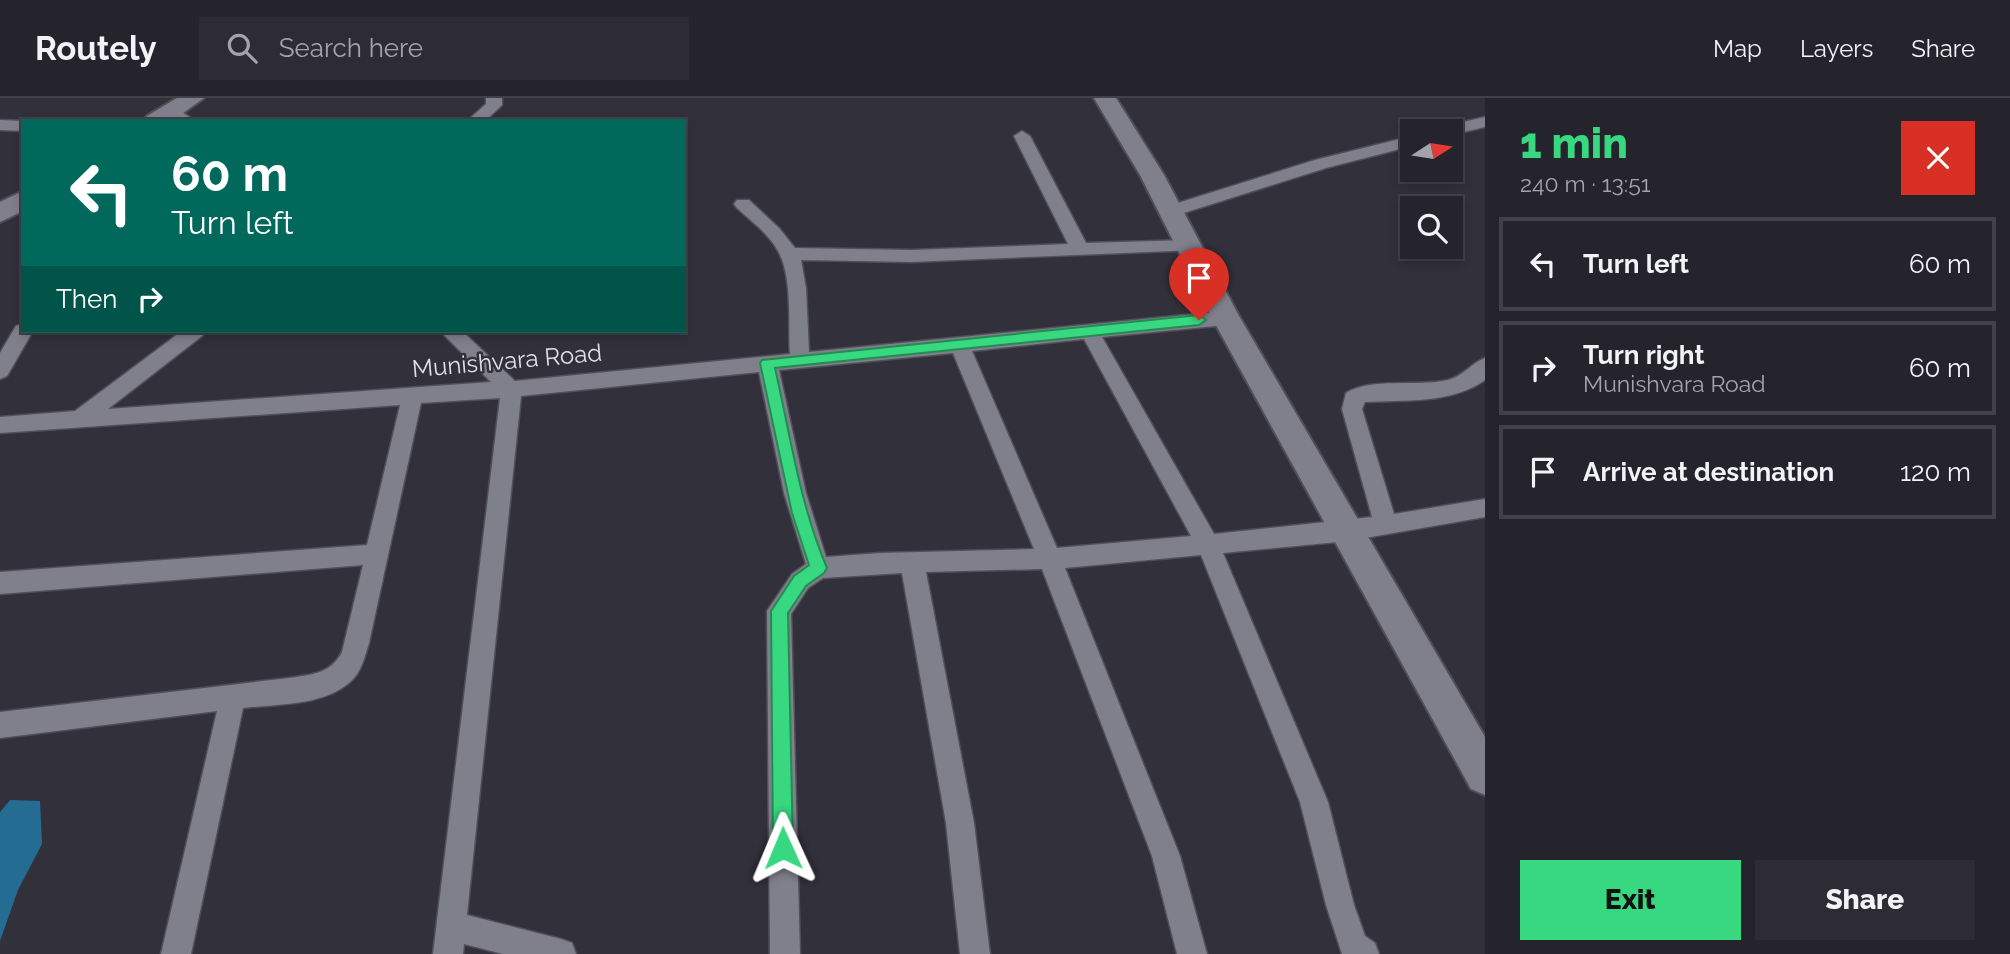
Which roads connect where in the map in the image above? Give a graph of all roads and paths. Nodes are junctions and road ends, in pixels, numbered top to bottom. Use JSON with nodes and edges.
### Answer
{"nodes":[{"id":1,"x":193,"y":98,"type":"edge"},
{"id":2,"x":494,"y":98,"type":"edge"},
{"id":3,"x":1105,"y":98,"type":"edge"},
{"id":4,"x":171,"y":117,"type":"edge"},
{"id":5,"x":478,"y":119,"type":"edge"},
{"id":6,"x":1485,"y":122,"type":"edge"},
{"id":7,"x":0,"y":125,"type":"edge"},
{"id":8,"x":21,"y":125,"type":"edge"},
{"id":9,"x":1463,"y":127,"type":"edge"},
{"id":10,"x":1023,"y":136,"type":"dead end"},
{"id":11,"x":1400,"y":144,"type":"edge"},
{"id":12,"x":21,"y":200,"type":"edge"},
{"id":13,"x":743,"y":204,"type":"dead end"},
{"id":14,"x":1171,"y":211,"type":"junction"},
{"id":15,"x":0,"y":213,"type":"edge"},
{"id":16,"x":1189,"y":246,"type":"junction"},
{"id":17,"x":1080,"y":250,"type":"junction"},
{"id":18,"x":790,"y":254,"type":"junction"},
{"id":19,"x":1226,"y":318,"type":"junction"},
{"id":20,"x":1089,"y":331,"type":"junction"},
{"id":21,"x":22,"y":333,"type":"edge"},
{"id":22,"x":192,"y":333,"type":"edge"},
{"id":23,"x":452,"y":333,"type":"edge"},
{"id":24,"x":959,"y":344,"type":"junction"},
{"id":25,"x":800,"y":360,"type":"junction"},
{"id":26,"x":767,"y":363,"type":"junction"},
{"id":27,"x":1485,"y":366,"type":"edge"},
{"id":28,"x":0,"y":371,"type":"edge"},
{"id":29,"x":511,"y":389,"type":"junction"},
{"id":30,"x":412,"y":396,"type":"junction"},
{"id":31,"x":79,"y":419,"type":"junction"},
{"id":32,"x":0,"y":425,"type":"edge"},
{"id":33,"x":1485,"y":508,"type":"edge"},
{"id":34,"x":1386,"y":525,"type":"junction"},
{"id":35,"x":1348,"y":531,"type":"junction"},
{"id":36,"x":1208,"y":544,"type":"junction"},
{"id":37,"x":377,"y":554,"type":"junction"},
{"id":38,"x":1050,"y":559,"type":"junction"},
{"id":39,"x":912,"y":562,"type":"junction"},
{"id":40,"x":818,"y":568,"type":"junction"},
{"id":41,"x":0,"y":583,"type":"edge"},
{"id":42,"x":233,"y":697,"type":"junction"},
{"id":43,"x":0,"y":725,"type":"edge"},
{"id":44,"x":1485,"y":775,"type":"edge"},
{"id":45,"x":450,"y":940,"type":"edge"},
{"id":46,"x":176,"y":954,"type":"edge"},
{"id":47,"x":561,"y":954,"type":"edge"},
{"id":48,"x":785,"y":954,"type":"edge"},
{"id":49,"x":975,"y":954,"type":"edge"},
{"id":50,"x":1192,"y":954,"type":"edge"},
{"id":51,"x":1364,"y":954,"type":"edge"}],
"edges":[{"from":1,"to":4,"type":"street"},
{"from":2,"to":5,"type":"street"},
{"from":3,"to":14,"type":"street"},
{"from":6,"to":9,"type":"street"},
{"from":7,"to":8,"type":"street"},
{"from":10,"to":17,"type":"street"},
{"from":11,"to":14,"type":"street"},
{"from":12,"to":15,"type":"street"},
{"from":13,"to":18,"type":"street"},
{"from":14,"to":16,"type":"street"},
{"from":16,"to":17,"type":"street"},
{"from":16,"to":19,"type":"street"},
{"from":17,"to":18,"type":"street"},
{"from":18,"to":25,"type":"street"},
{"from":19,"to":20,"type":"street","name":"Munishvara Road"},
{"from":19,"to":35,"type":"street"},
{"from":20,"to":24,"type":"street","name":"Munishvara Road"},
{"from":20,"to":36,"type":"street"},
{"from":21,"to":28,"type":"street"},
{"from":22,"to":31,"type":"street"},
{"from":23,"to":29,"type":"street"},
{"from":24,"to":25,"type":"street","name":"Munishvara Road"},
{"from":24,"to":38,"type":"street"},
{"from":25,"to":26,"type":"street","name":"Munishvara Road"},
{"from":26,"to":29,"type":"street","name":"Munishvara Road"},
{"from":26,"to":40,"type":"street"},
{"from":27,"to":34,"type":"street"},
{"from":29,"to":30,"type":"street","name":"Munishvara Road"},
{"from":29,"to":45,"type":"street"},
{"from":30,"to":31,"type":"street","name":"Munishvara Road"},
{"from":30,"to":37,"type":"street"},
{"from":31,"to":32,"type":"street","name":"Munishvara Road"},
{"from":33,"to":34,"type":"street"},
{"from":34,"to":35,"type":"street"},
{"from":35,"to":36,"type":"street"},
{"from":35,"to":44,"type":"street"},
{"from":36,"to":38,"type":"street"},
{"from":36,"to":51,"type":"street"},
{"from":37,"to":41,"type":"street"},
{"from":37,"to":42,"type":"street"},
{"from":38,"to":39,"type":"street"},
{"from":38,"to":50,"type":"street"},
{"from":39,"to":40,"type":"street"},
{"from":39,"to":49,"type":"street"},
{"from":40,"to":48,"type":"street"},
{"from":42,"to":43,"type":"street"},
{"from":42,"to":46,"type":"street"},
{"from":45,"to":47,"type":"street"}]}
